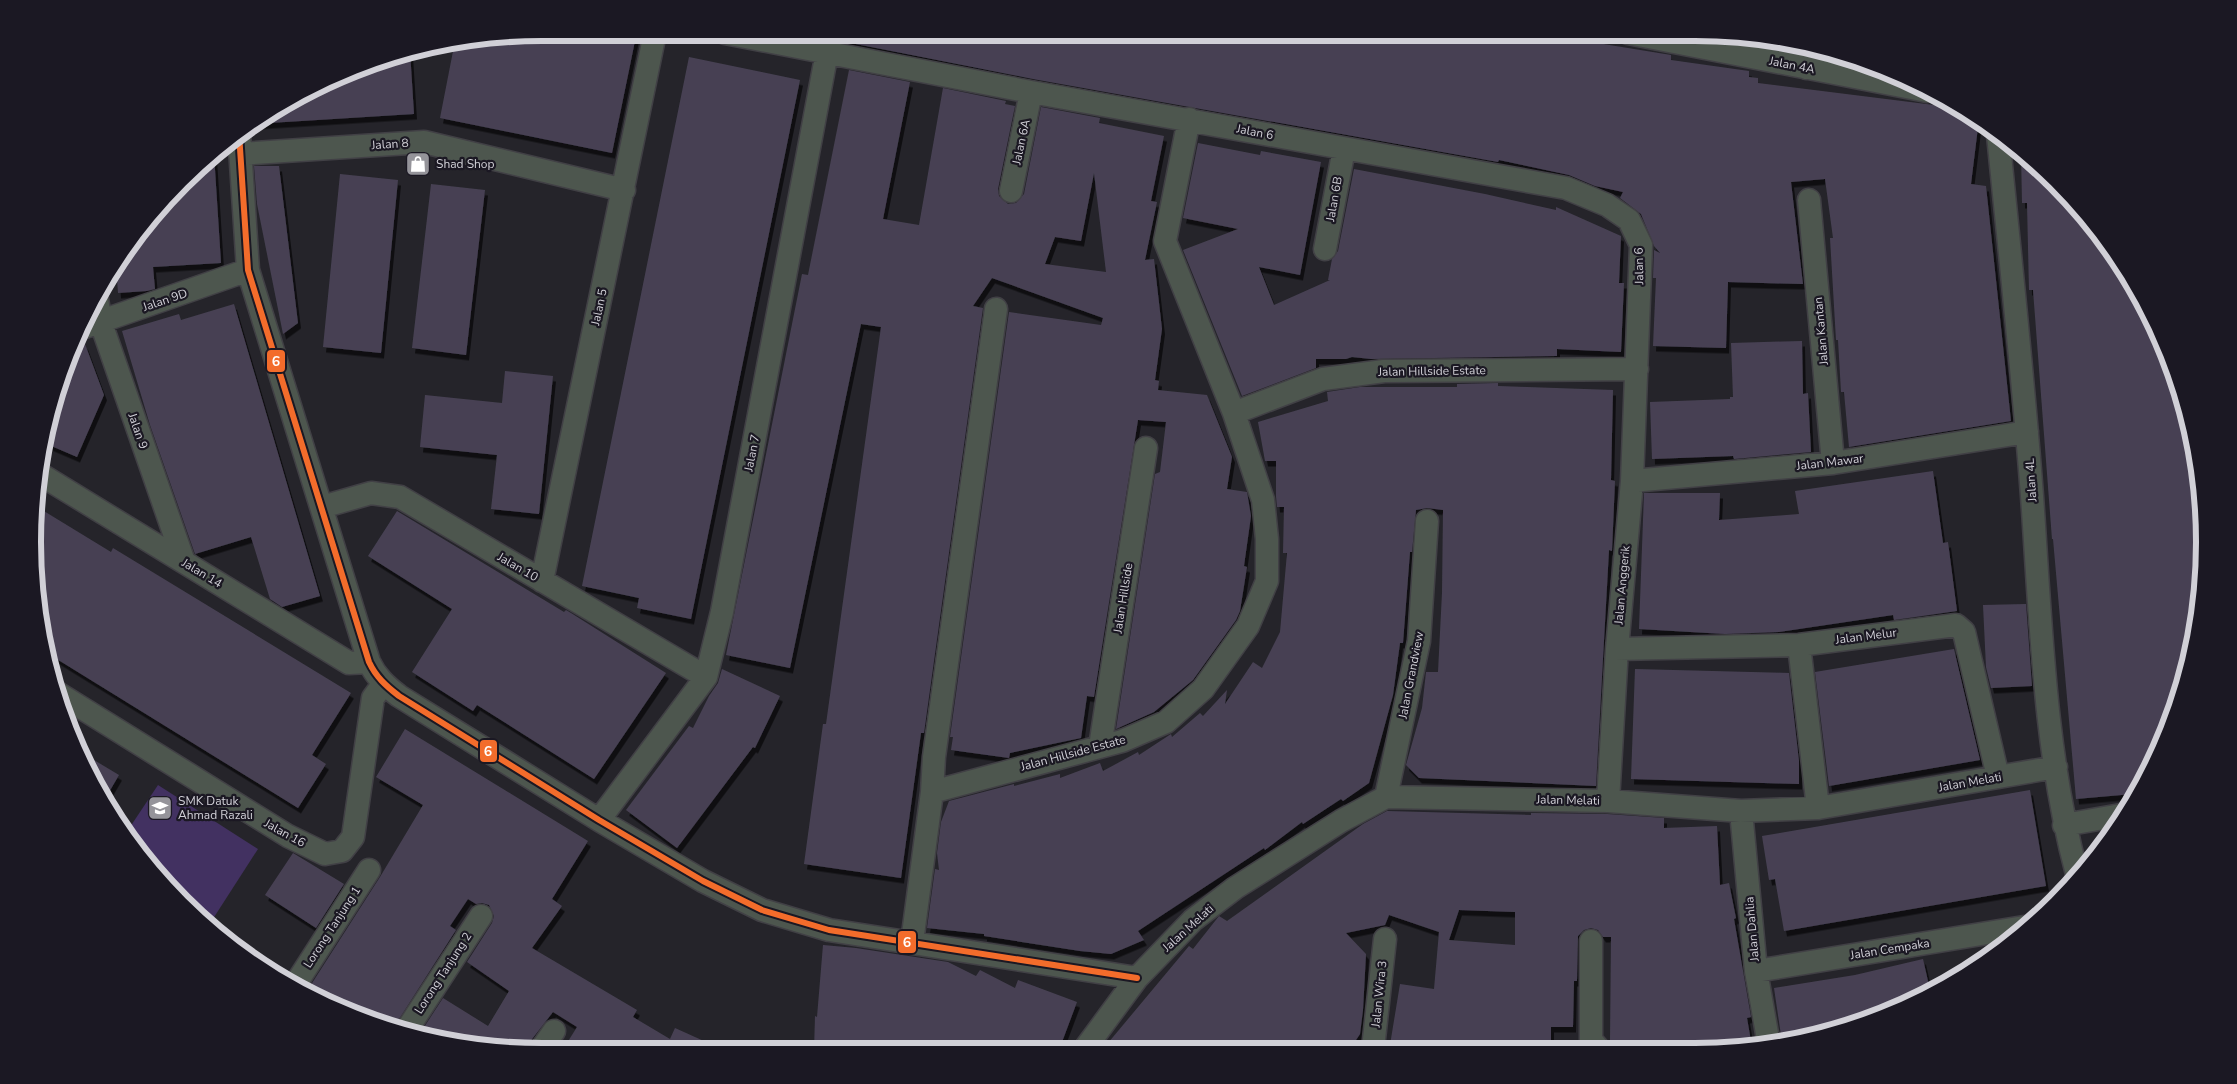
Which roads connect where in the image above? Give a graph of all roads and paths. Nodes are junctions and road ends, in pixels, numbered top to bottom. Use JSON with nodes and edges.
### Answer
{"nodes":[{"id":1,"x":653,"y":41,"type":"edge"},
{"id":2,"x":771,"y":41,"type":"edge"},
{"id":3,"x":1693,"y":41,"type":"edge"},
{"id":4,"x":827,"y":52,"type":"junction"},
{"id":5,"x":1808,"y":57,"type":"edge"},
{"id":6,"x":1890,"y":80,"type":"edge"},
{"id":7,"x":1031,"y":92,"type":"junction"},
{"id":8,"x":1189,"y":119,"type":"junction"},
{"id":9,"x":240,"y":143,"type":"edge"},
{"id":10,"x":1999,"y":144,"type":"edge"},
{"id":11,"x":1344,"y":149,"type":"junction"},
{"id":12,"x":624,"y":190,"type":"junction"},
{"id":13,"x":1011,"y":192,"type":"dead end"},
{"id":14,"x":1809,"y":200,"type":"dead end"},
{"id":15,"x":1325,"y":249,"type":"dead end"},
{"id":16,"x":248,"y":270,"type":"junction"},
{"id":17,"x":996,"y":309,"type":"dead end"},
{"id":18,"x":91,"y":325,"type":"edge"},
{"id":19,"x":1637,"y":369,"type":"junction"},
{"id":20,"x":1234,"y":413,"type":"junction"},
{"id":21,"x":2027,"y":432,"type":"junction"},
{"id":22,"x":1146,"y":448,"type":"dead end"},
{"id":23,"x":1833,"y":463,"type":"junction"},
{"id":24,"x":46,"y":478,"type":"edge"},
{"id":25,"x":1632,"y":480,"type":"junction"},
{"id":26,"x":322,"y":507,"type":"junction"},
{"id":27,"x":1427,"y":521,"type":"dead end"},
{"id":28,"x":184,"y":562,"type":"junction"},
{"id":29,"x":542,"y":581,"type":"junction"},
{"id":30,"x":1799,"y":645,"type":"junction"},
{"id":31,"x":1617,"y":648,"type":"junction"},
{"id":32,"x":369,"y":662,"type":"junction"},
{"id":33,"x":706,"y":676,"type":"junction"},
{"id":34,"x":384,"y":683,"type":"junction"},
{"id":35,"x":67,"y":699,"type":"edge"},
{"id":36,"x":1100,"y":747,"type":"junction"},
{"id":37,"x":2056,"y":767,"type":"junction"},
{"id":38,"x":1998,"y":777,"type":"junction"},
{"id":39,"x":932,"y":792,"type":"junction"},
{"id":40,"x":1386,"y":797,"type":"junction"},
{"id":41,"x":1608,"y":801,"type":"junction"},
{"id":42,"x":1818,"y":808,"type":"junction"},
{"id":43,"x":1741,"y":811,"type":"junction"},
{"id":44,"x":2113,"y":816,"type":"edge"},
{"id":45,"x":599,"y":820,"type":"junction"},
{"id":46,"x":2064,"y":825,"type":"junction"},
{"id":47,"x":2075,"y":867,"type":"edge"},
{"id":48,"x":369,"y":870,"type":"dead end"},
{"id":49,"x":481,"y":916,"type":"dead end"},
{"id":50,"x":2012,"y":929,"type":"edge"},
{"id":51,"x":1385,"y":939,"type":"dead end"},
{"id":52,"x":1592,"y":941,"type":"dead end"},
{"id":53,"x":912,"y":942,"type":"junction"},
{"id":54,"x":1756,"y":971,"type":"junction"},
{"id":55,"x":1137,"y":978,"type":"junction"},
{"id":56,"x":298,"y":979,"type":"edge"},
{"id":57,"x":410,"y":1025,"type":"edge"},
{"id":58,"x":554,"y":1031,"type":"dead end"},
{"id":59,"x":1768,"y":1037,"type":"edge"},
{"id":60,"x":546,"y":1043,"type":"edge"},
{"id":61,"x":1089,"y":1043,"type":"edge"},
{"id":62,"x":1374,"y":1043,"type":"edge"},
{"id":63,"x":1594,"y":1043,"type":"edge"}],
"edges":[{"from":1,"to":12,"type":"street","name":"Jalan 5"},
{"from":2,"to":4,"type":"street","name":"Jalan 6"},
{"from":3,"to":5,"type":"street","name":"Jalan 4A"},
{"from":4,"to":7,"type":"street","name":"Jalan 6"},
{"from":4,"to":33,"type":"street","name":"Jalan 7"},
{"from":5,"to":6,"type":"street","name":"Jalan 4A"},
{"from":7,"to":8,"type":"street","name":"Jalan 6"},
{"from":7,"to":13,"type":"street","name":"Jalan 6A"},
{"from":8,"to":11,"type":"street","name":"Jalan 6"},
{"from":8,"to":20,"type":"street","name":"Jalan Hillside Estate"},
{"from":9,"to":12,"type":"street","name":"Jalan 8"},
{"from":9,"to":16,"type":"street"},
{"from":10,"to":21,"type":"street","name":"Jalan 4L"},
{"from":11,"to":15,"type":"street","name":"Jalan 6B"},
{"from":11,"to":19,"type":"street","name":"Jalan 6"},
{"from":12,"to":29,"type":"street","name":"Jalan 5"},
{"from":14,"to":23,"type":"street","name":"Jalan Kantan"},
{"from":16,"to":18,"type":"street","name":"Jalan 9D"},
{"from":16,"to":26,"type":"street"},
{"from":17,"to":39,"type":"street"},
{"from":18,"to":28,"type":"street","name":"Jalan 9"},
{"from":19,"to":20,"type":"street","name":"Jalan Hillside Estate"},
{"from":19,"to":25,"type":"street","name":"Jalan Anggerik"},
{"from":20,"to":36,"type":"street","name":"Jalan Hillside Estate"},
{"from":21,"to":23,"type":"street","name":"Jalan Mawar"},
{"from":21,"to":37,"type":"street","name":"Jalan 4L"},
{"from":22,"to":36,"type":"street","name":"Jalan Hillside"},
{"from":23,"to":25,"type":"street","name":"Jalan Mawar"},
{"from":24,"to":28,"type":"street","name":"Jalan 14"},
{"from":25,"to":31,"type":"street","name":"Jalan Anggerik"},
{"from":26,"to":29,"type":"street","name":"Jalan 10"},
{"from":26,"to":32,"type":"street"},
{"from":27,"to":40,"type":"street","name":"Jalan Grandview"},
{"from":28,"to":32,"type":"street","name":"Jalan 14"},
{"from":29,"to":33,"type":"street","name":"Jalan 10"},
{"from":30,"to":31,"type":"street","name":"Jalan Melur"},
{"from":30,"to":38,"type":"street","name":"Jalan Melur"},
{"from":30,"to":42,"type":"street"},
{"from":31,"to":41,"type":"street","name":"Jalan Anggerik"},
{"from":32,"to":34,"type":"street"},
{"from":33,"to":45,"type":"street","name":"Jalan 7"},
{"from":34,"to":35,"type":"street","name":"Jalan 16"},
{"from":34,"to":45,"type":"street"},
{"from":36,"to":39,"type":"street","name":"Jalan Hillside Estate"},
{"from":37,"to":38,"type":"street","name":"Jalan Melati"},
{"from":37,"to":46,"type":"street","name":"Jalan 4L"},
{"from":38,"to":42,"type":"street","name":"Jalan Melati"},
{"from":39,"to":53,"type":"street"},
{"from":40,"to":41,"type":"street","name":"Jalan Melati"},
{"from":40,"to":55,"type":"street","name":"Jalan Melati"},
{"from":41,"to":43,"type":"street","name":"Jalan Melati"},
{"from":42,"to":43,"type":"street","name":"Jalan Melati"},
{"from":43,"to":54,"type":"street","name":"Jalan Dahlia"},
{"from":44,"to":46,"type":"street"},
{"from":45,"to":53,"type":"street"},
{"from":46,"to":47,"type":"street","name":"Jalan 4L"},
{"from":48,"to":56,"type":"street","name":"Lorong Tanjung 1"},
{"from":49,"to":57,"type":"street","name":"Lorong Tanjung 2"},
{"from":50,"to":54,"type":"street","name":"Jalan Cempaka"},
{"from":51,"to":62,"type":"street","name":"Jalan Wira 3"},
{"from":52,"to":63,"type":"street"},
{"from":53,"to":55,"type":"street"},
{"from":54,"to":59,"type":"street","name":"Jalan Dahlia"},
{"from":55,"to":61,"type":"street","name":"Jalan Melati"},
{"from":58,"to":60,"type":"street"}]}
